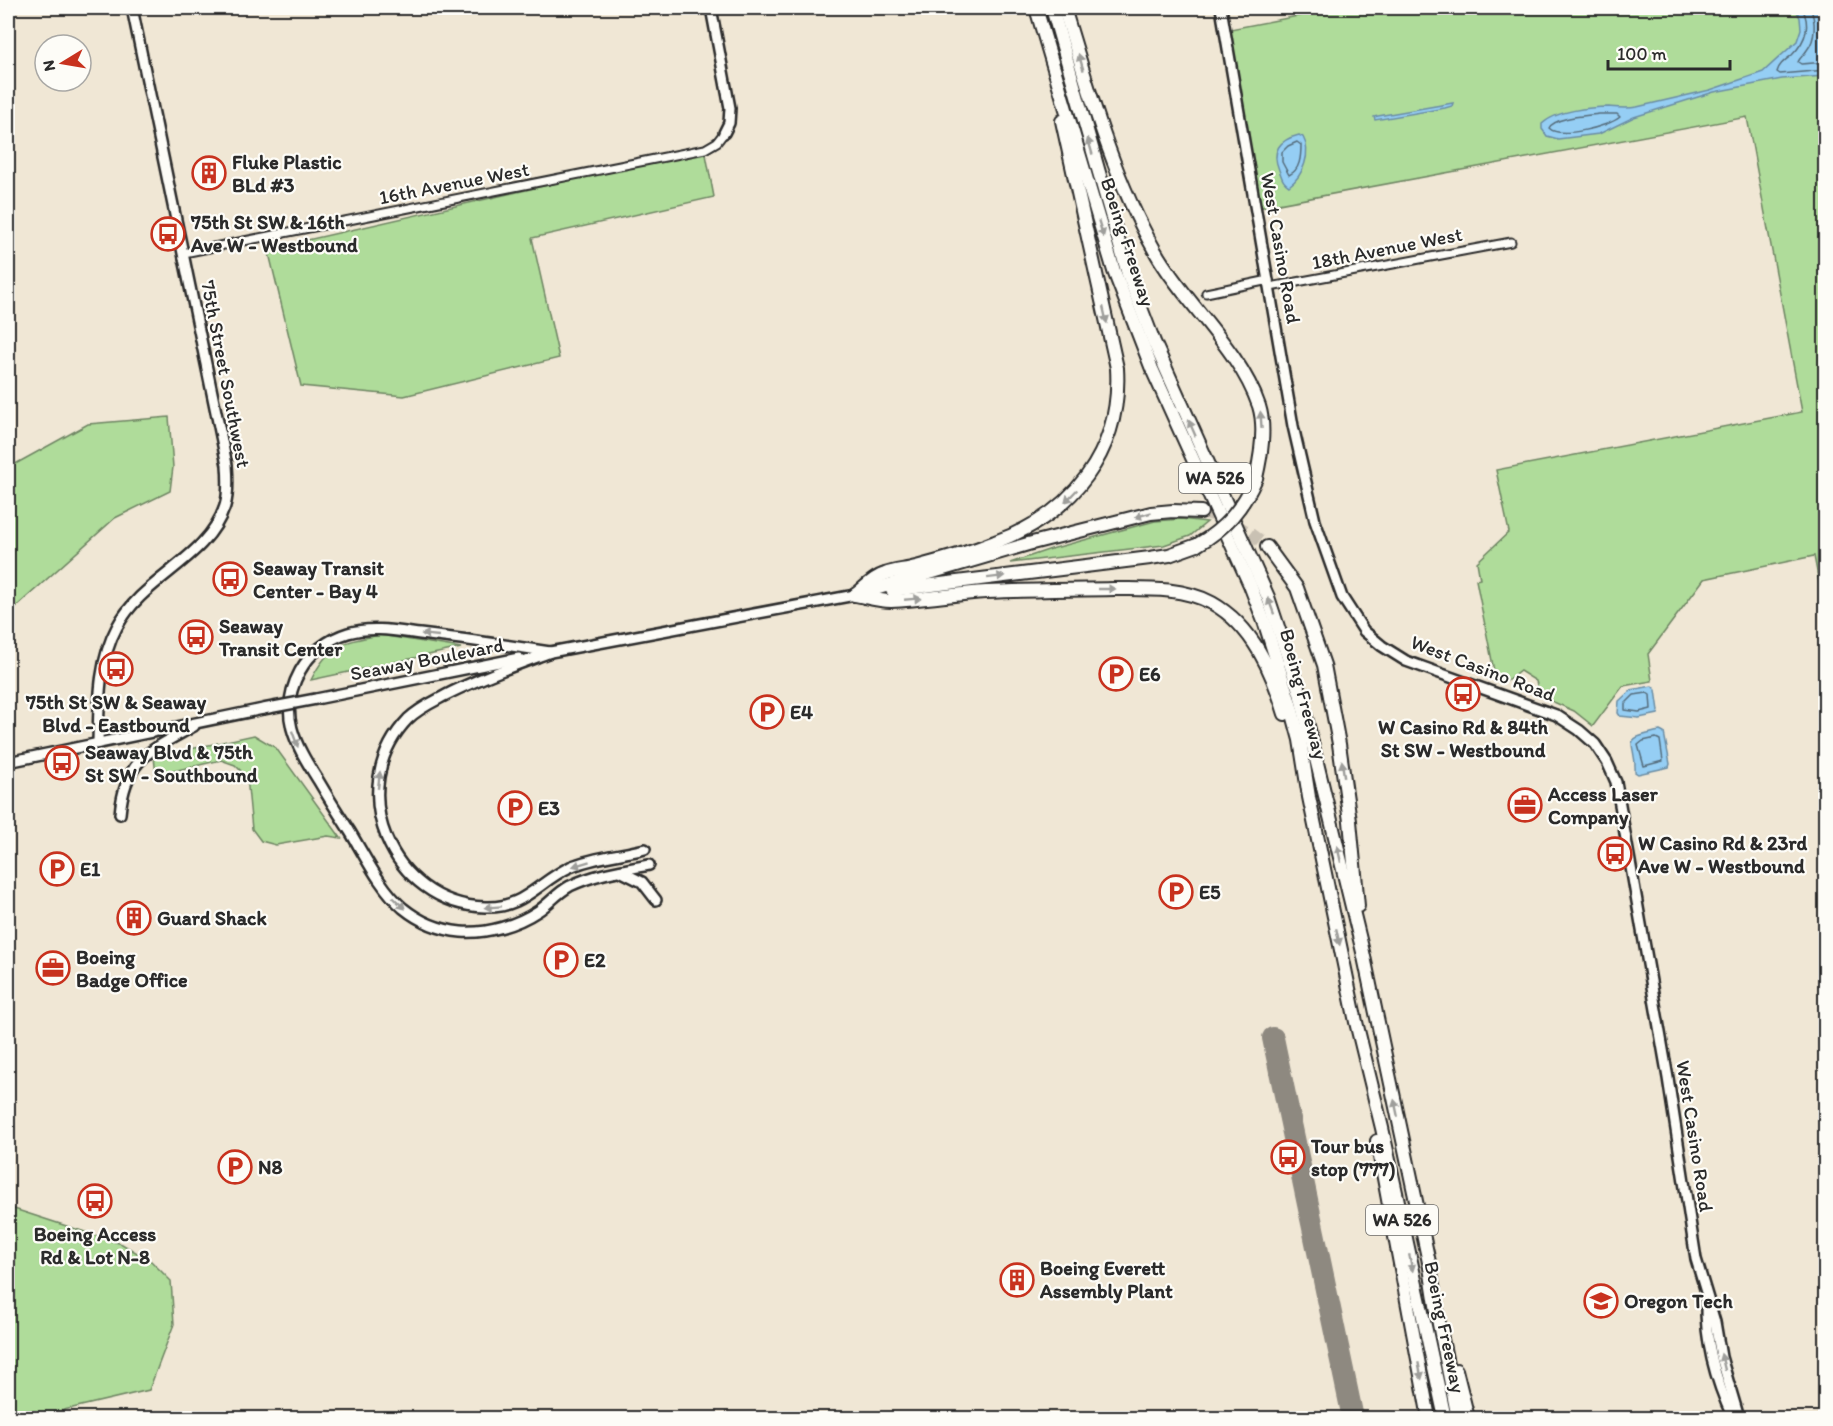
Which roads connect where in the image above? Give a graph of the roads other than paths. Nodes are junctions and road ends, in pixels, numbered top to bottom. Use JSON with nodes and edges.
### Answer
{"nodes":[{"id":1,"x":132,"y":8,"type":"edge"},
{"id":2,"x":711,"y":8,"type":"edge"},
{"id":3,"x":1052,"y":8,"type":"edge"},
{"id":4,"x":1064,"y":8,"type":"edge"},
{"id":5,"x":1221,"y":8,"type":"edge"},
{"id":6,"x":1037,"y":10,"type":"edge"},
{"id":7,"x":724,"y":133,"type":"joint"},
{"id":8,"x":1511,"y":242,"type":"dead end"},
{"id":9,"x":184,"y":254,"type":"junction"},
{"id":10,"x":1270,"y":284,"type":"junction"},
{"id":11,"x":1206,"y":293,"type":"dead end"},
{"id":12,"x":1201,"y":512,"type":"tunnel mouth"},
{"id":13,"x":1268,"y":548,"type":"tunnel mouth"},
{"id":14,"x":855,"y":595,"type":"junction"},
{"id":15,"x":550,"y":652,"type":"junction"},
{"id":16,"x":201,"y":722,"type":"junction"},
{"id":17,"x":98,"y":743,"type":"junction"},
{"id":18,"x":8,"y":762,"type":"edge"},
{"id":19,"x":1309,"y":797,"type":"junction"},
{"id":20,"x":120,"y":814,"type":"dead end"},
{"id":21,"x":645,"y":849,"type":"dead end"},
{"id":22,"x":648,"y":865,"type":"dead end"},
{"id":23,"x":620,"y":871,"type":"junction"},
{"id":24,"x":656,"y":900,"type":"dead end"},
{"id":25,"x":1363,"y":952,"type":"junction"},
{"id":26,"x":1356,"y":1022,"type":"junction"},
{"id":27,"x":1430,"y":1267,"type":"junction"},
{"id":28,"x":1706,"y":1294,"type":"junction"},
{"id":29,"x":1429,"y":1419,"type":"edge"},
{"id":30,"x":1445,"y":1419,"type":"edge"},
{"id":31,"x":1458,"y":1419,"type":"edge"},
{"id":32,"x":1468,"y":1419,"type":"edge"},
{"id":33,"x":1733,"y":1419,"type":"edge"},
{"id":34,"x":1739,"y":1419,"type":"edge"}],
"edges":[{"from":1,"to":9,"type":"street","name":"75th Street Southwest"},
{"from":2,"to":7,"type":"street"},
{"from":25,"to":3,"type":"highway","name":"Boeing Freeway","number":"WA 526","one_way":true},
{"from":14,"to":4,"type":"highway","one_way":true,"bridge":true},
{"from":5,"to":10,"type":"street","name":"West Casino Road"},
{"from":6,"to":14,"type":"highway","one_way":true},
{"from":6,"to":19,"type":"highway","name":"Boeing Freeway","number":"WA 526","one_way":true},
{"from":7,"to":9,"type":"street","name":"16th Avenue West"},
{"from":8,"to":10,"type":"street","name":"18th Avenue West"},
{"from":9,"to":17,"type":"street","name":"75th Street Southwest"},
{"from":10,"to":11,"type":"street","name":"18th Avenue West"},
{"from":10,"to":28,"type":"street","name":"West Casino Road"},
{"from":12,"to":14,"type":"highway","one_way":true},
{"from":25,"to":13,"type":"highway","one_way":true},
{"from":14,"to":15,"type":"street","name":"Seaway Boulevard"},
{"from":14,"to":19,"type":"highway","one_way":true},
{"from":15,"to":16,"type":"street","name":"Seaway Boulevard","bridge":true},
{"from":21,"to":15,"type":"street","one_way":true},
{"from":15,"to":23,"type":"street","one_way":true},
{"from":16,"to":17,"type":"street","name":"Seaway Boulevard"},
{"from":16,"to":20,"type":"street"},
{"from":17,"to":18,"type":"street","name":"Seaway Boulevard"},
{"from":19,"to":26,"type":"highway","name":"Boeing Freeway","number":"WA 526","one_way":true},
{"from":22,"to":23,"type":"street"},
{"from":23,"to":24,"type":"street"},
{"from":27,"to":25,"type":"highway","name":"Boeing Freeway","number":"WA 526","one_way":true},
{"from":26,"to":29,"type":"highway","one_way":true},
{"from":26,"to":30,"type":"highway","name":"Boeing Freeway","number":"WA 526","one_way":true},
{"from":27,"to":31,"type":"highway","name":"Boeing Freeway","number":"WA 526"},
{"from":27,"to":32,"type":"highway"},
{"from":28,"to":33,"type":"street","name":"West Casino Road"},
{"from":34,"to":28,"type":"street","name":"West Casino Road","one_way":true}]}
